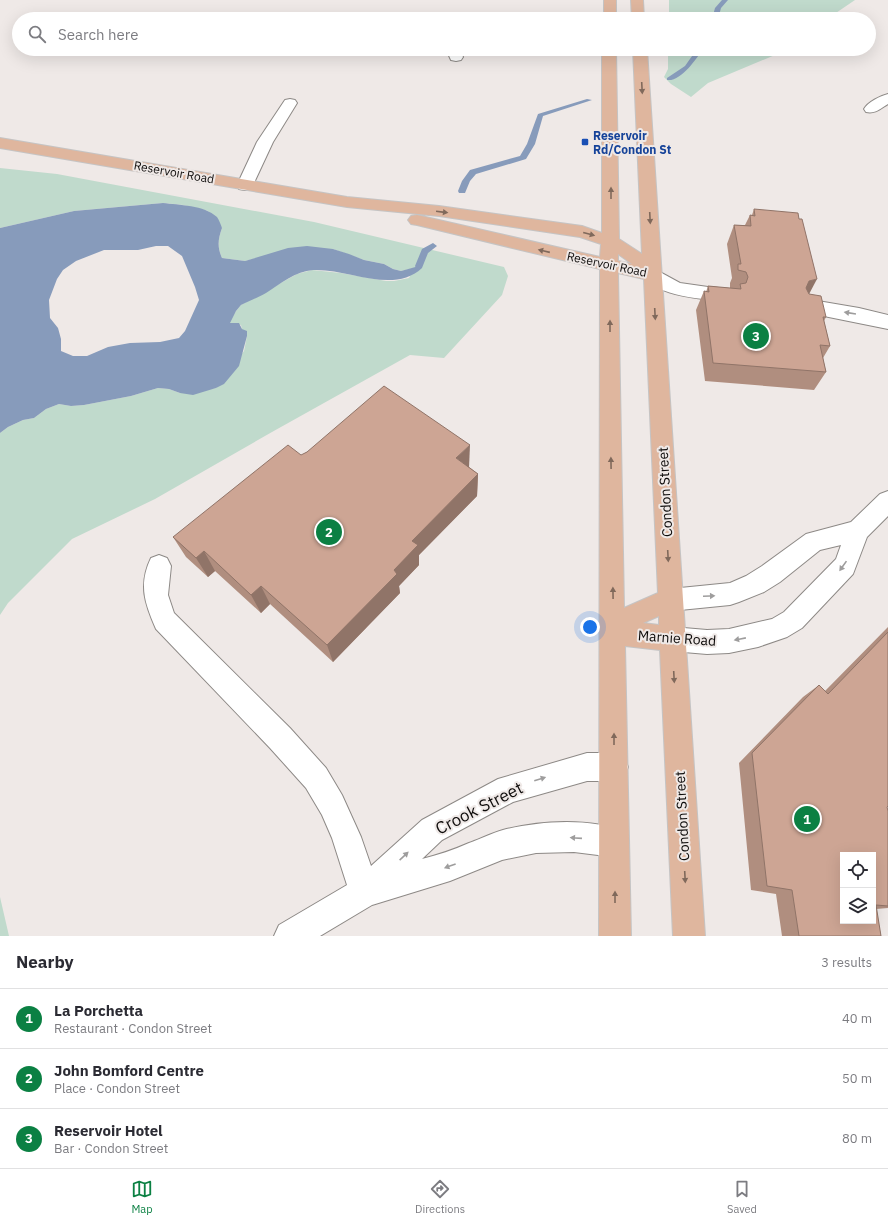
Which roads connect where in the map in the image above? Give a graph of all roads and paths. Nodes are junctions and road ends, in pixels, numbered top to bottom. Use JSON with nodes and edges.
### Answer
{"nodes":[{"id":1,"x":610,"y":0,"type":"edge"},
{"id":2,"x":637,"y":0,"type":"edge"},
{"id":3,"x":610,"y":12,"type":"edge"},
{"id":4,"x":638,"y":12,"type":"edge"},
{"id":5,"x":609,"y":56,"type":"edge"},
{"id":6,"x":640,"y":56,"type":"edge"},
{"id":7,"x":888,"y":98,"type":"edge"},
{"id":8,"x":290,"y":103,"type":"dead end"},
{"id":9,"x":871,"y":109,"type":"dead end"},
{"id":10,"x":0,"y":142,"type":"edge"},
{"id":11,"x":245,"y":185,"type":"junction"},
{"id":12,"x":347,"y":202,"type":"junction"},
{"id":13,"x":610,"y":241,"type":"junction"},
{"id":14,"x":609,"y":266,"type":"junction"},
{"id":15,"x":652,"y":275,"type":"junction"},
{"id":16,"x":729,"y":296,"type":"edge"},
{"id":17,"x":806,"y":306,"type":"edge"},
{"id":18,"x":888,"y":322,"type":"edge"},
{"id":19,"x":888,"y":502,"type":"edge"},
{"id":20,"x":858,"y":530,"type":"junction"},
{"id":21,"x":160,"y":566,"type":"dead end"},
{"id":22,"x":670,"y":600,"type":"junction"},
{"id":23,"x":613,"y":630,"type":"junction"},
{"id":24,"x":672,"y":638,"type":"junction"},
{"id":25,"x":614,"y":766,"type":"junction"},
{"id":26,"x":614,"y":842,"type":"junction"},
{"id":27,"x":365,"y":892,"type":"junction"},
{"id":28,"x":290,"y":936,"type":"edge"},
{"id":29,"x":615,"y":936,"type":"edge"},
{"id":30,"x":689,"y":936,"type":"edge"}],
"edges":[{"from":1,"to":3,"type":"main road"},
{"from":2,"to":4,"type":"main road"},
{"from":13,"to":5,"type":"main road","one_way":true},
{"from":6,"to":15,"type":"main road","name":"Condon Street","one_way":true},
{"from":7,"to":9,"type":"street"},
{"from":8,"to":11,"type":"street"},
{"from":10,"to":11,"type":"main road","name":"Reservoir Road"},
{"from":11,"to":12,"type":"main road","name":"Reservoir Road"},
{"from":12,"to":13,"type":"main road","name":"Reservoir Road","one_way":true},
{"from":14,"to":12,"type":"main road","name":"Reservoir Road","one_way":true},
{"from":13,"to":14,"type":"main road"},
{"from":13,"to":15,"type":"main road","name":"Reservoir Road"},
{"from":14,"to":15,"type":"main road","name":"Reservoir Road"},
{"from":23,"to":14,"type":"main road","one_way":true},
{"from":15,"to":16,"type":"street"},
{"from":15,"to":22,"type":"main road","name":"Condon Street","one_way":true},
{"from":18,"to":17,"type":"street","one_way":true},
{"from":19,"to":20,"type":"street","name":"Marnie Road"},
{"from":22,"to":20,"type":"street","name":"Marnie Road","one_way":true},
{"from":20,"to":24,"type":"street","name":"Marnie Road","one_way":true},
{"from":21,"to":27,"type":"street"},
{"from":22,"to":23,"type":"main road","name":"Marnie Road"},
{"from":22,"to":24,"type":"main road","name":"Condon Street"},
{"from":23,"to":24,"type":"main road","name":"Marnie Road"},
{"from":25,"to":23,"type":"main road","one_way":true},
{"from":24,"to":30,"type":"main road","name":"Condon Street","one_way":true},
{"from":25,"to":26,"type":"main road"},
{"from":27,"to":25,"type":"street","name":"Crook Street","one_way":true},
{"from":26,"to":27,"type":"street","name":"Crook Street","one_way":true},
{"from":29,"to":26,"type":"main road","one_way":true},
{"from":27,"to":28,"type":"street","name":"Crook Street"}]}
